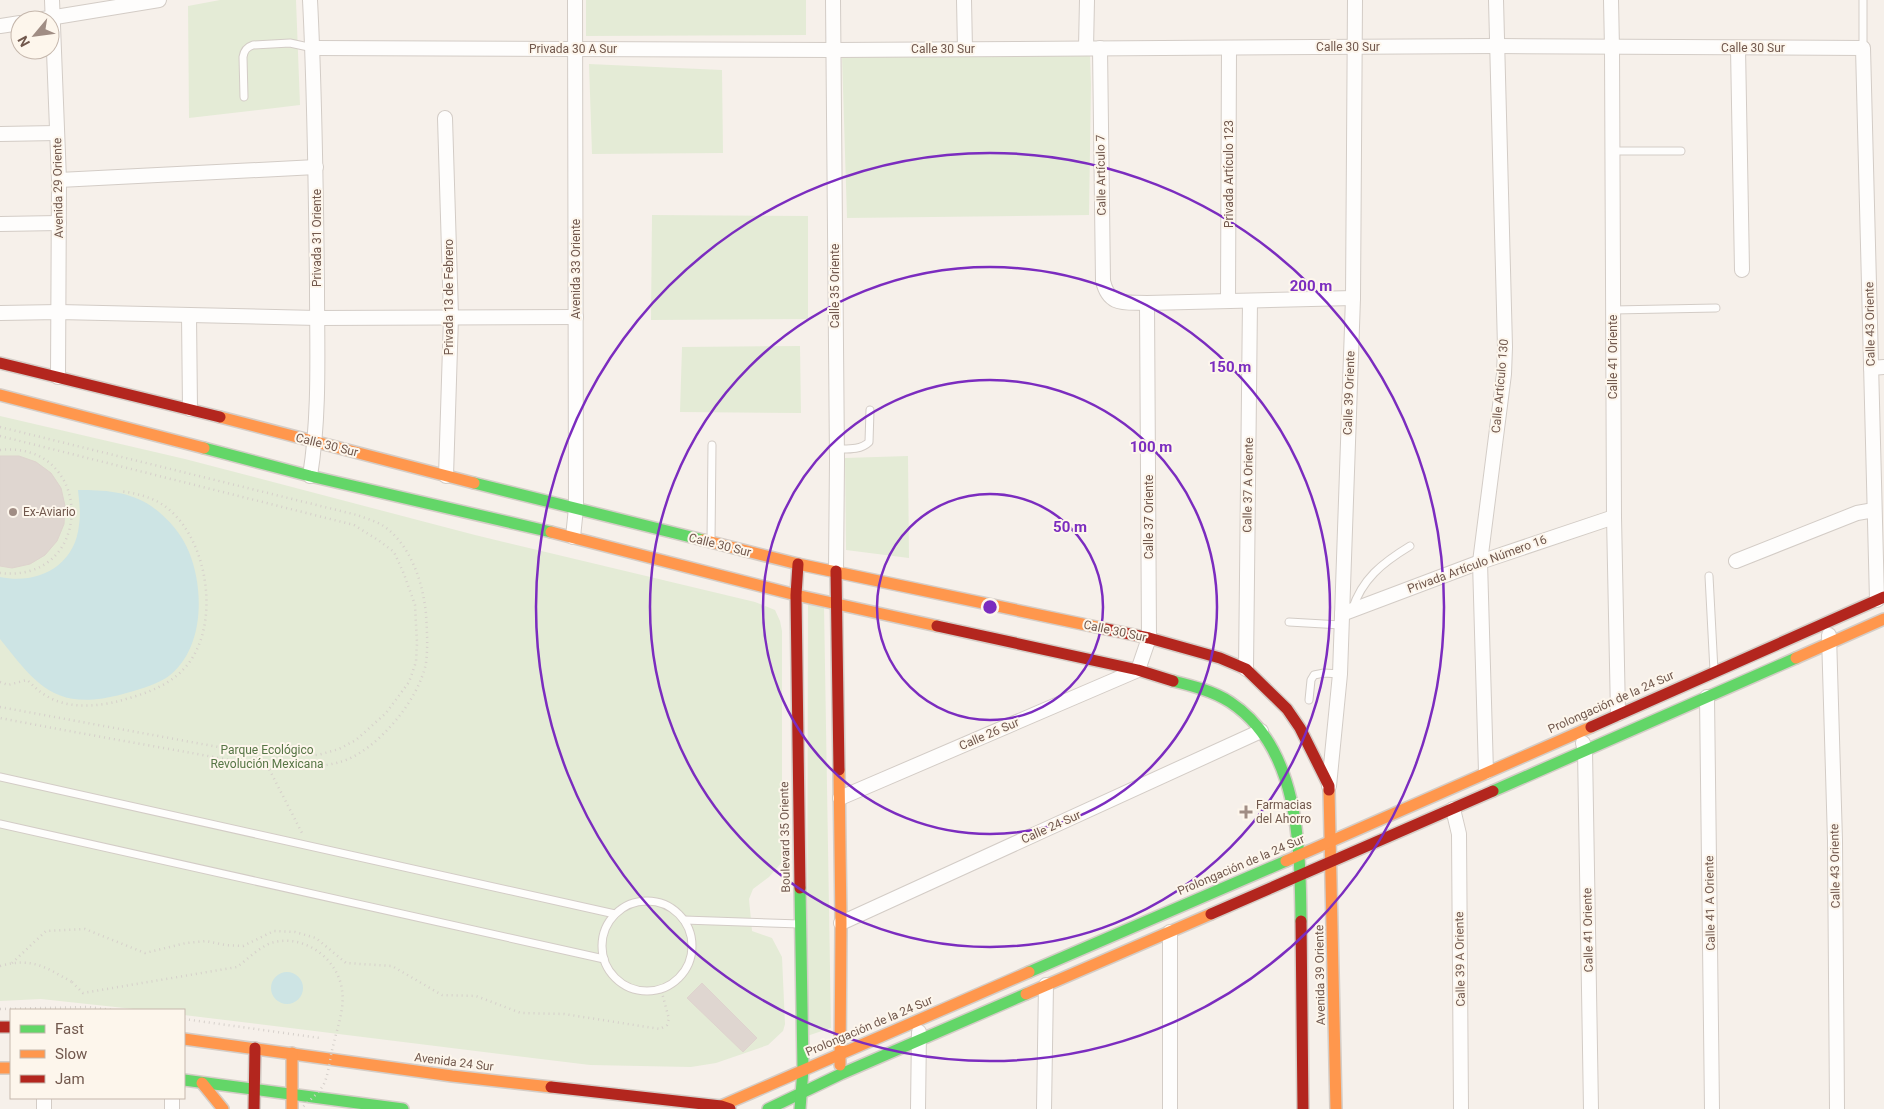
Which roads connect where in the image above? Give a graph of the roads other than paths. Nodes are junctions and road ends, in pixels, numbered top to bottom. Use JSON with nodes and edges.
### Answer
{"nodes":[{"id":1,"x":159,"y":0,"type":"edge"},
{"id":2,"x":310,"y":0,"type":"edge"},
{"id":3,"x":575,"y":0,"type":"edge"},
{"id":4,"x":833,"y":0,"type":"edge"},
{"id":5,"x":964,"y":0,"type":"edge"},
{"id":6,"x":1087,"y":0,"type":"edge"},
{"id":7,"x":1355,"y":0,"type":"edge"},
{"id":8,"x":1496,"y":0,"type":"edge"},
{"id":9,"x":1611,"y":0,"type":"edge"},
{"id":10,"x":1863,"y":0,"type":"edge"},
{"id":11,"x":60,"y":16,"type":"edge"},
{"id":12,"x":1497,"y":46,"type":"junction"},
{"id":13,"x":1355,"y":47,"type":"junction"},
{"id":14,"x":312,"y":48,"type":"junction"},
{"id":15,"x":1093,"y":48,"type":"junction"},
{"id":16,"x":1229,"y":48,"type":"junction"},
{"id":17,"x":1612,"y":48,"type":"junction"},
{"id":18,"x":1738,"y":48,"type":"junction"},
{"id":19,"x":1863,"y":48,"type":"junction"},
{"id":20,"x":575,"y":49,"type":"junction"},
{"id":21,"x":964,"y":49,"type":"junction"},
{"id":22,"x":833,"y":50,"type":"junction"},
{"id":23,"x":54,"y":60,"type":"edge"},
{"id":24,"x":244,"y":97,"type":"dead end"},
{"id":25,"x":445,"y":118,"type":"dead end"},
{"id":26,"x":57,"y":133,"type":"junction"},
{"id":27,"x":0,"y":134,"type":"edge"},
{"id":28,"x":1613,"y":151,"type":"junction"},
{"id":29,"x":1681,"y":151,"type":"dead end"},
{"id":30,"x":316,"y":167,"type":"junction"},
{"id":31,"x":59,"y":180,"type":"junction"},
{"id":32,"x":59,"y":223,"type":"junction"},
{"id":33,"x":0,"y":224,"type":"edge"},
{"id":34,"x":1742,"y":270,"type":"dead end"},
{"id":35,"x":1353,"y":298,"type":"junction"},
{"id":36,"x":1228,"y":301,"type":"junction"},
{"id":37,"x":1250,"y":301,"type":"junction"},
{"id":38,"x":1148,"y":303,"type":"junction"},
{"id":39,"x":1716,"y":308,"type":"dead end"},
{"id":40,"x":1613,"y":310,"type":"junction"},
{"id":41,"x":59,"y":312,"type":"junction"},
{"id":42,"x":0,"y":313,"type":"edge"},
{"id":43,"x":190,"y":315,"type":"junction"},
{"id":44,"x":451,"y":316,"type":"junction"},
{"id":45,"x":576,"y":317,"type":"junction"},
{"id":46,"x":317,"y":318,"type":"junction"},
{"id":47,"x":0,"y":363,"type":"edge"},
{"id":48,"x":1878,"y":367,"type":"edge"},
{"id":49,"x":58,"y":377,"type":"junction"},
{"id":50,"x":0,"y":395,"type":"edge"},
{"id":51,"x":190,"y":409,"type":"junction"},
{"id":52,"x":870,"y":410,"type":"dead end"},
{"id":53,"x":315,"y":443,"type":"junction"},
{"id":54,"x":712,"y":444,"type":"dead end"},
{"id":55,"x":837,"y":449,"type":"junction"},
{"id":56,"x":310,"y":476,"type":"junction"},
{"id":57,"x":446,"y":476,"type":"junction"},
{"id":58,"x":1877,"y":502,"type":"edge"},
{"id":59,"x":576,"y":508,"type":"junction"},
{"id":60,"x":1614,"y":517,"type":"junction"},
{"id":61,"x":573,"y":537,"type":"junction"},
{"id":62,"x":711,"y":542,"type":"junction"},
{"id":63,"x":1410,"y":546,"type":"dead end"},
{"id":64,"x":1736,"y":561,"type":"dead end"},
{"id":65,"x":1480,"y":562,"type":"junction"},
{"id":66,"x":798,"y":564,"type":"junction"},
{"id":67,"x":836,"y":571,"type":"junction"},
{"id":68,"x":1709,"y":576,"type":"dead end"},
{"id":69,"x":796,"y":595,"type":"junction"},
{"id":70,"x":1880,"y":598,"type":"edge"},
{"id":71,"x":835,"y":603,"type":"junction"},
{"id":72,"x":1345,"y":617,"type":"junction"},
{"id":73,"x":1884,"y":619,"type":"edge"},
{"id":74,"x":1289,"y":622,"type":"dead end"},
{"id":75,"x":1828,"y":622,"type":"junction"},
{"id":76,"x":1149,"y":638,"type":"junction"},
{"id":77,"x":1829,"y":644,"type":"junction"},
{"id":78,"x":1246,"y":669,"type":"junction"},
{"id":79,"x":1138,"y":670,"type":"junction"},
{"id":80,"x":1714,"y":672,"type":"junction"},
{"id":81,"x":1340,"y":674,"type":"junction"},
{"id":82,"x":1707,"y":697,"type":"junction"},
{"id":83,"x":1309,"y":700,"type":"dead end"},
{"id":84,"x":1618,"y":714,"type":"junction"},
{"id":85,"x":1580,"y":730,"type":"junction"},
{"id":86,"x":1261,"y":731,"type":"junction"},
{"id":87,"x":1585,"y":750,"type":"junction"},
{"id":88,"x":1486,"y":772,"type":"junction"},
{"id":89,"x":0,"y":777,"type":"edge"},
{"id":90,"x":1329,"y":786,"type":"junction"},
{"id":91,"x":840,"y":798,"type":"junction"},
{"id":92,"x":1453,"y":809,"type":"junction"},
{"id":93,"x":0,"y":824,"type":"edge"},
{"id":94,"x":1330,"y":842,"type":"junction"},
{"id":95,"x":1299,"y":855,"type":"junction"},
{"id":96,"x":1332,"y":861,"type":"junction"},
{"id":97,"x":1300,"y":876,"type":"junction"},
{"id":98,"x":615,"y":914,"type":"junction"},
{"id":99,"x":684,"y":920,"type":"junction"},
{"id":100,"x":841,"y":923,"type":"junction"},
{"id":101,"x":800,"y":924,"type":"junction"},
{"id":102,"x":1170,"y":932,"type":"junction"},
{"id":103,"x":604,"y":959,"type":"junction"},
{"id":104,"x":1046,"y":985,"type":"junction"},
{"id":105,"x":919,"y":1019,"type":"junction"},
{"id":106,"x":185,"y":1039,"type":"edge"},
{"id":107,"x":919,"y":1040,"type":"junction"},
{"id":108,"x":256,"y":1048,"type":"junction"},
{"id":109,"x":292,"y":1053,"type":"junction"},
{"id":110,"x":840,"y":1053,"type":"junction"},
{"id":111,"x":803,"y":1069,"type":"junction"},
{"id":112,"x":841,"y":1074,"type":"junction"},
{"id":113,"x":185,"y":1080,"type":"edge"},
{"id":114,"x":202,"y":1083,"type":"junction"},
{"id":115,"x":255,"y":1088,"type":"junction"},
{"id":116,"x":803,"y":1091,"type":"junction"},
{"id":117,"x":291,"y":1094,"type":"junction"},
{"id":118,"x":360,"y":1107,"type":"edge"},
{"id":119,"x":724,"y":1108,"type":"edge"},
{"id":120,"x":223,"y":1109,"type":"edge"},
{"id":121,"x":254,"y":1109,"type":"edge"},
{"id":122,"x":292,"y":1109,"type":"edge"},
{"id":123,"x":403,"y":1109,"type":"edge"},
{"id":124,"x":768,"y":1109,"type":"edge"},
{"id":125,"x":800,"y":1109,"type":"edge"},
{"id":126,"x":918,"y":1109,"type":"edge"},
{"id":127,"x":1044,"y":1109,"type":"edge"},
{"id":128,"x":1170,"y":1109,"type":"edge"},
{"id":129,"x":1303,"y":1109,"type":"edge"},
{"id":130,"x":1336,"y":1109,"type":"edge"},
{"id":131,"x":1461,"y":1109,"type":"edge"},
{"id":132,"x":1591,"y":1109,"type":"edge"},
{"id":133,"x":1712,"y":1109,"type":"edge"},
{"id":134,"x":1837,"y":1109,"type":"edge"}],
"edges":[{"from":1,"to":11,"type":"street"},
{"from":2,"to":14,"type":"street","name":"Privada 31 Oriente"},
{"from":3,"to":20,"type":"street","name":"Avenida 33 Oriente"},
{"from":4,"to":22,"type":"street","name":"Calle 35 Oriente"},
{"from":5,"to":21,"type":"street"},
{"from":6,"to":15,"type":"street","name":"Calle Artículo 7"},
{"from":7,"to":13,"type":"street","name":"Calle 39 Oriente"},
{"from":8,"to":12,"type":"street","name":"Calle Artículo 130"},
{"from":9,"to":17,"type":"street","name":"Calle 41 Oriente"},
{"from":10,"to":19,"type":"lane"},
{"from":12,"to":13,"type":"street","name":"Calle 30 Sur"},
{"from":12,"to":17,"type":"street","name":"Calle 30 Sur"},
{"from":12,"to":65,"type":"street","name":"Calle Artículo 130"},
{"from":13,"to":16,"type":"street","name":"Calle 30 Sur"},
{"from":13,"to":35,"type":"street","name":"Calle 39 Oriente"},
{"from":14,"to":20,"type":"street","name":"Privada 30 A Sur"},
{"from":14,"to":24,"type":"lane"},
{"from":14,"to":30,"type":"street","name":"Privada 31 Oriente"},
{"from":15,"to":16,"type":"street","name":"Calle 30 Sur"},
{"from":15,"to":21,"type":"street","name":"Calle 30 Sur"},
{"from":15,"to":38,"type":"street","name":"Calle Artículo 7"},
{"from":16,"to":36,"type":"street","name":"Privada Artículo 123"},
{"from":17,"to":18,"type":"street","name":"Calle 30 Sur"},
{"from":17,"to":28,"type":"street","name":"Calle 41 Oriente"},
{"from":18,"to":19,"type":"street","name":"Calle 30 Sur"},
{"from":18,"to":34,"type":"street"},
{"from":19,"to":48,"type":"street","name":"Calle 43 Oriente"},
{"from":20,"to":22,"type":"street","name":"Privada 30 A Sur"},
{"from":20,"to":45,"type":"street","name":"Avenida 33 Oriente"},
{"from":21,"to":22,"type":"street","name":"Calle 30 Sur"},
{"from":22,"to":55,"type":"street","name":"Calle 35 Oriente"},
{"from":23,"to":26,"type":"street","name":"Avenida 29 Oriente"},
{"from":25,"to":44,"type":"street","name":"Privada 13 de Febrero"},
{"from":26,"to":27,"type":"street"},
{"from":26,"to":31,"type":"street","name":"Avenida 29 Oriente"},
{"from":28,"to":29,"type":"lane"},
{"from":28,"to":40,"type":"street","name":"Calle 41 Oriente"},
{"from":30,"to":31,"type":"street"},
{"from":30,"to":46,"type":"street","name":"Privada 31 Oriente"},
{"from":31,"to":32,"type":"street","name":"Avenida 29 Oriente"},
{"from":32,"to":33,"type":"street"},
{"from":32,"to":41,"type":"street","name":"Avenida 29 Oriente"},
{"from":35,"to":37,"type":"street"},
{"from":35,"to":72,"type":"street","name":"Calle 39 Oriente"},
{"from":36,"to":37,"type":"street"},
{"from":36,"to":38,"type":"street"},
{"from":37,"to":78,"type":"street","name":"Calle 37 A Oriente"},
{"from":38,"to":76,"type":"street","name":"Calle 37 Oriente"},
{"from":39,"to":40,"type":"lane"},
{"from":40,"to":60,"type":"street","name":"Calle 41 Oriente"},
{"from":41,"to":42,"type":"street"},
{"from":41,"to":43,"type":"street"},
{"from":41,"to":49,"type":"street","name":"Avenida 29 Oriente"},
{"from":43,"to":46,"type":"street"},
{"from":43,"to":51,"type":"street"},
{"from":44,"to":45,"type":"street"},
{"from":44,"to":46,"type":"street"},
{"from":44,"to":57,"type":"street","name":"Privada 13 de Febrero"},
{"from":45,"to":59,"type":"street","name":"Avenida 33 Oriente"},
{"from":46,"to":53,"type":"street","name":"Privada 31 Oriente"},
{"from":47,"to":49,"type":"main road","name":"Calle 30 Sur"},
{"from":48,"to":58,"type":"street","name":"Calle 43 Oriente"},
{"from":49,"to":51,"type":"main road","name":"Calle 30 Sur"},
{"from":50,"to":56,"type":"main road"},
{"from":51,"to":53,"type":"main road","name":"Calle 30 Sur"},
{"from":52,"to":55,"type":"lane"},
{"from":53,"to":56,"type":"street","name":"Privada 31 Oriente"},
{"from":53,"to":57,"type":"main road","name":"Calle 30 Sur"},
{"from":54,"to":62,"type":"lane"},
{"from":55,"to":67,"type":"street","name":"Calle 35 Oriente"},
{"from":56,"to":61,"type":"main road"},
{"from":57,"to":59,"type":"main road","name":"Calle 30 Sur"},
{"from":58,"to":64,"type":"street"},
{"from":58,"to":70,"type":"street","name":"Calle 43 Oriente"},
{"from":59,"to":61,"type":"street","name":"Avenida 33 Oriente"},
{"from":59,"to":62,"type":"main road","name":"Calle 30 Sur"},
{"from":60,"to":65,"type":"street","name":"Privada Artículo Número 16"},
{"from":60,"to":84,"type":"street","name":"Calle 41 Oriente"},
{"from":61,"to":69,"type":"main road"},
{"from":62,"to":66,"type":"main road","name":"Calle 30 Sur"},
{"from":63,"to":72,"type":"lane"},
{"from":65,"to":72,"type":"street","name":"Privada Artículo Número 16"},
{"from":65,"to":88,"type":"street","name":"Calle Artículo 130"},
{"from":66,"to":67,"type":"main road","name":"Calle 30 Sur"},
{"from":66,"to":69,"type":"main road","name":"Boulevard 35 Oriente"},
{"from":67,"to":71,"type":"main road"},
{"from":67,"to":76,"type":"main road","name":"Calle 30 Sur"},
{"from":68,"to":80,"type":"lane"},
{"from":69,"to":71,"type":"main road"},
{"from":69,"to":101,"type":"main road","name":"Boulevard 35 Oriente"},
{"from":70,"to":75,"type":"main road","name":"Prolongación de la 24 Sur"},
{"from":71,"to":79,"type":"main road"},
{"from":71,"to":91,"type":"main road"},
{"from":72,"to":74,"type":"lane"},
{"from":72,"to":81,"type":"street","name":"Calle 39 Oriente"},
{"from":73,"to":77,"type":"main road"},
{"from":75,"to":77,"type":"street","name":"Calle 43 Oriente"},
{"from":75,"to":80,"type":"main road","name":"Prolongación de la 24 Sur"},
{"from":76,"to":78,"type":"main road","name":"Calle 30 Sur"},
{"from":76,"to":79,"type":"street","name":"Calle 37 Oriente"},
{"from":77,"to":82,"type":"main road"},
{"from":77,"to":134,"type":"street","name":"Calle 43 Oriente"},
{"from":78,"to":90,"type":"main road","name":"Calle 30 Sur"},
{"from":79,"to":86,"type":"main road"},
{"from":79,"to":91,"type":"street","name":"Calle 26 Sur"},
{"from":80,"to":84,"type":"main road","name":"Prolongación de la 24 Sur"},
{"from":81,"to":83,"type":"lane"},
{"from":81,"to":90,"type":"street","name":"Calle 39 Oriente"},
{"from":82,"to":87,"type":"main road"},
{"from":82,"to":133,"type":"street","name":"Calle 41 A Oriente"},
{"from":84,"to":85,"type":"main road","name":"Prolongación de la 24 Sur"},
{"from":85,"to":87,"type":"street","name":"Calle 41 Oriente"},
{"from":85,"to":88,"type":"main road","name":"Prolongación de la 24 Sur"},
{"from":86,"to":95,"type":"main road"},
{"from":86,"to":100,"type":"street","name":"Calle 24 Sur"},
{"from":87,"to":92,"type":"main road"},
{"from":87,"to":132,"type":"street","name":"Calle 41 Oriente"},
{"from":88,"to":94,"type":"main road","name":"Prolongación de la 24 Sur"},
{"from":89,"to":98,"type":"lane"},
{"from":90,"to":94,"type":"main road","name":"Calle 30 Sur"},
{"from":91,"to":100,"type":"main road"},
{"from":92,"to":96,"type":"main road"},
{"from":92,"to":131,"type":"street","name":"Calle 39 A Oriente"},
{"from":93,"to":103,"type":"lane"},
{"from":94,"to":95,"type":"main road","name":"Prolongación de la 24 Sur"},
{"from":94,"to":96,"type":"main road","name":"Avenida 39 Oriente"},
{"from":95,"to":97,"type":"main road","name":"Avenida 39 Oriente"},
{"from":95,"to":105,"type":"main road","name":"Prolongación de la 24 Sur"},
{"from":96,"to":97,"type":"main road"},
{"from":96,"to":130,"type":"main road","name":"Avenida 39 Oriente"},
{"from":97,"to":102,"type":"main road"},
{"from":97,"to":129,"type":"main road","name":"Avenida 39 Oriente"},
{"from":98,"to":99,"type":"lane"},
{"from":98,"to":103,"type":"lane"},
{"from":99,"to":101,"type":"lane"},
{"from":99,"to":103,"type":"lane"},
{"from":100,"to":110,"type":"main road"},
{"from":101,"to":111,"type":"main road","name":"Boulevard 35 Oriente"},
{"from":102,"to":104,"type":"main road"},
{"from":102,"to":128,"type":"street"},
{"from":104,"to":107,"type":"main road"},
{"from":104,"to":127,"type":"street"},
{"from":105,"to":107,"type":"street"},
{"from":105,"to":110,"type":"main road","name":"Prolongación de la 24 Sur"},
{"from":106,"to":108,"type":"main road","name":"Avenida 24 Sur"},
{"from":107,"to":112,"type":"main road"},
{"from":107,"to":126,"type":"street"},
{"from":108,"to":109,"type":"main road","name":"Avenida 24 Sur"},
{"from":108,"to":115,"type":"main road"},
{"from":109,"to":117,"type":"main road"},
{"from":109,"to":119,"type":"main road","name":"Avenida 24 Sur"},
{"from":110,"to":111,"type":"main road","name":"Prolongación de la 24 Sur"},
{"from":110,"to":112,"type":"main road"},
{"from":111,"to":116,"type":"main road","name":"Boulevard 35 Oriente"},
{"from":111,"to":119,"type":"main road","name":"Prolongación de la 24 Sur"},
{"from":112,"to":116,"type":"main road"},
{"from":113,"to":114,"type":"main road"},
{"from":114,"to":115,"type":"main road"},
{"from":114,"to":120,"type":"main road"},
{"from":115,"to":117,"type":"main road"},
{"from":115,"to":121,"type":"main road"},
{"from":116,"to":124,"type":"main road"},
{"from":116,"to":125,"type":"main road","name":"Boulevard 35 Oriente"},
{"from":117,"to":118,"type":"main road"},
{"from":117,"to":122,"type":"main road"},
{"from":118,"to":123,"type":"main road"}]}
